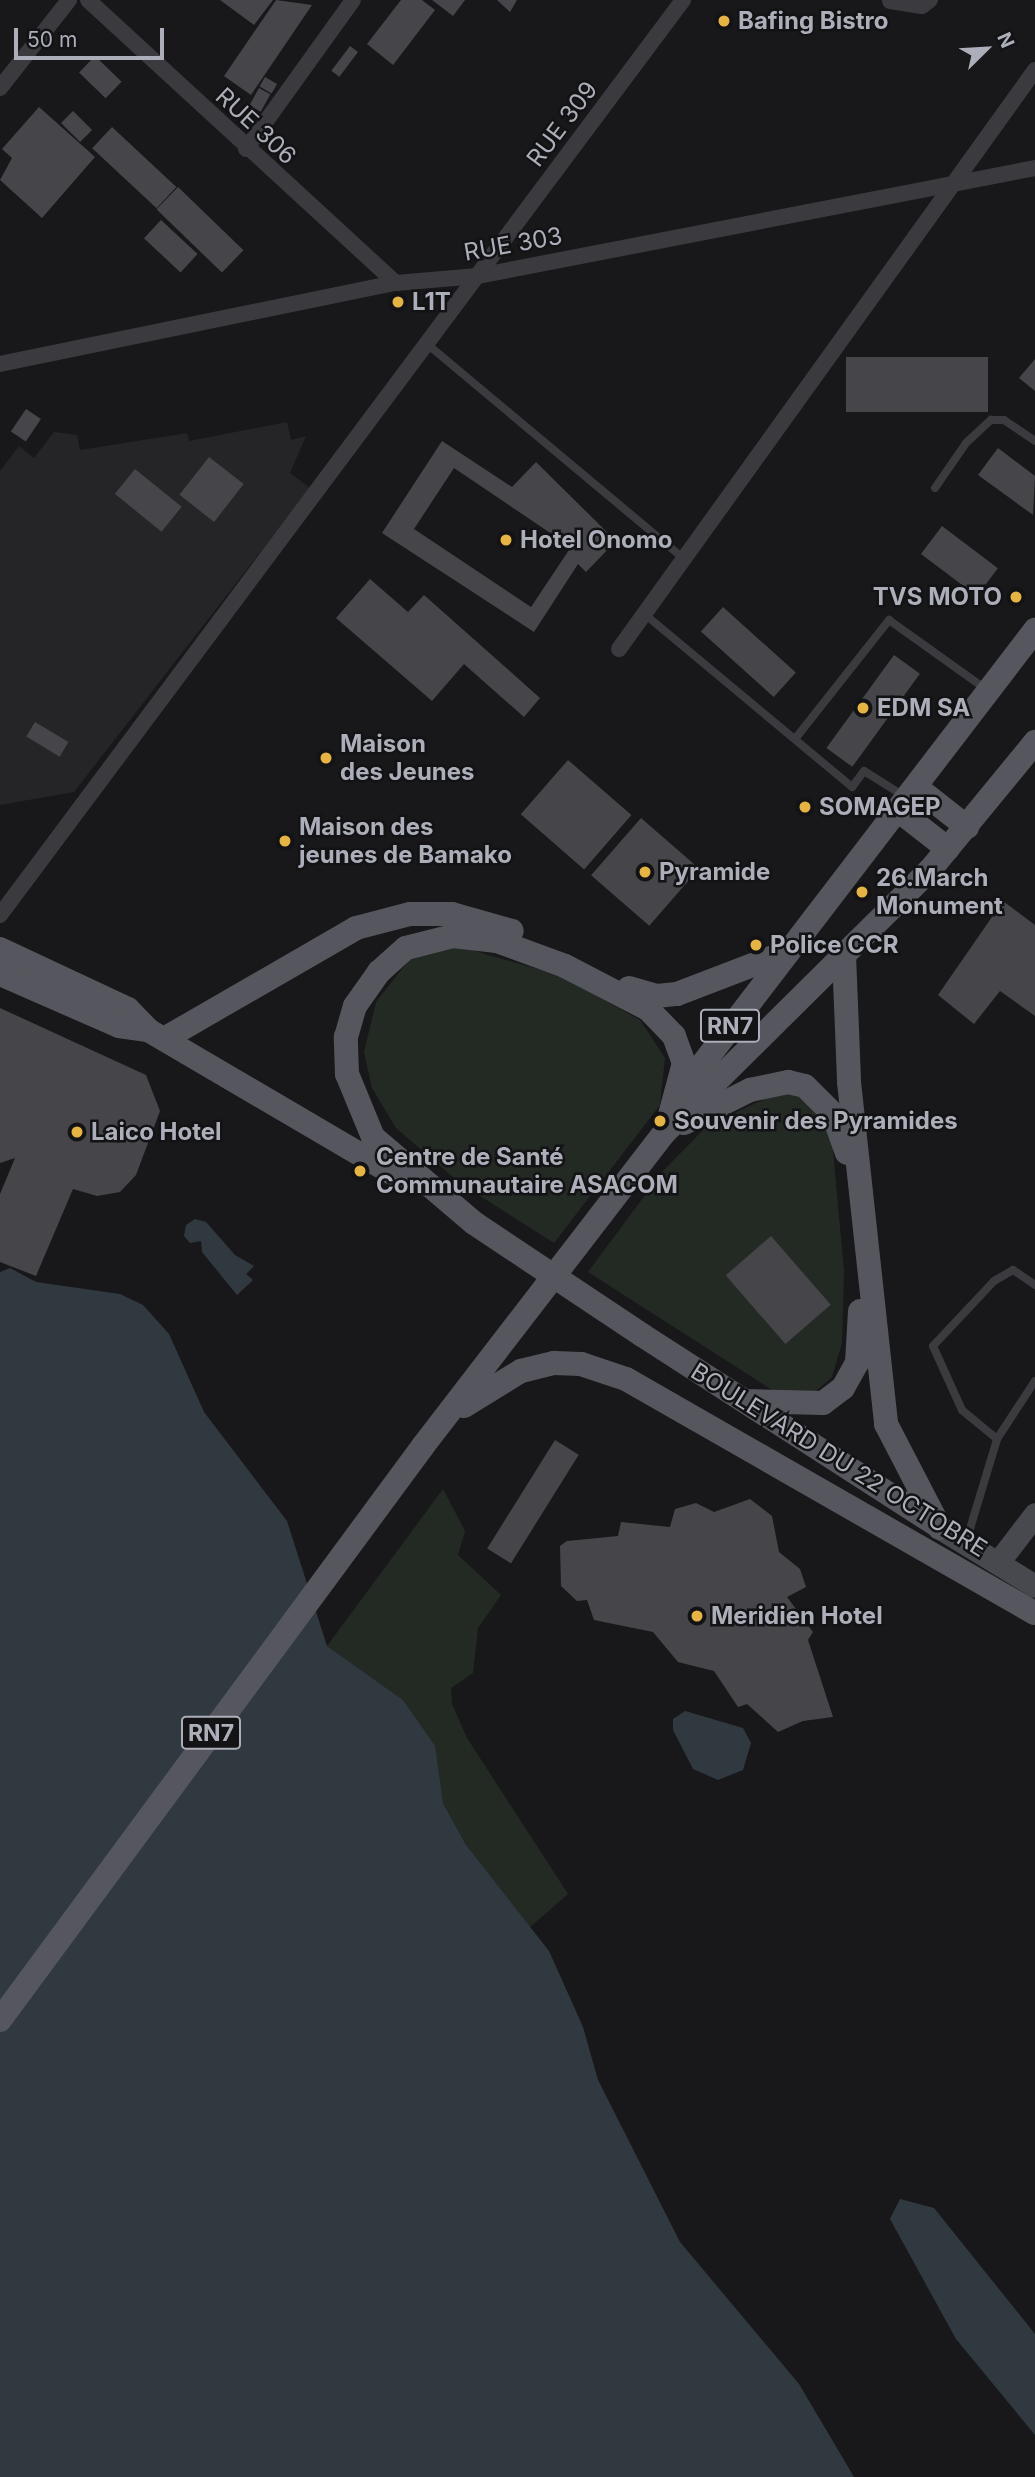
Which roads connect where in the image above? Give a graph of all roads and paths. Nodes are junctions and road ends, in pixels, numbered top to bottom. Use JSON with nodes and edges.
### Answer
{"nodes":[{"id":1,"x":69,"y":0,"type":"edge"},
{"id":2,"x":89,"y":0,"type":"edge"},
{"id":3,"x":353,"y":0,"type":"edge"},
{"id":4,"x":683,"y":0,"type":"edge"},
{"id":5,"x":930,"y":0,"type":"edge"},
{"id":6,"x":890,"y":1,"type":"edge"},
{"id":7,"x":1035,"y":70,"type":"edge"},
{"id":8,"x":0,"y":88,"type":"edge"},
{"id":9,"x":246,"y":149,"type":"junction"},
{"id":10,"x":1035,"y":168,"type":"edge"},
{"id":11,"x":959,"y":179,"type":"junction"},
{"id":12,"x":478,"y":276,"type":"junction"},
{"id":13,"x":396,"y":283,"type":"junction"},
{"id":14,"x":427,"y":344,"type":"junction"},
{"id":15,"x":0,"y":365,"type":"edge"},
{"id":16,"x":1035,"y":441,"type":"edge"},
{"id":17,"x":935,"y":488,"type":"dead end"},
{"id":18,"x":687,"y":562,"type":"junction"},
{"id":19,"x":648,"y":617,"type":"junction"},
{"id":20,"x":1035,"y":630,"type":"edge"},
{"id":21,"x":620,"y":649,"type":"dead end"},
{"id":22,"x":990,"y":691,"type":"junction"},
{"id":23,"x":795,"y":739,"type":"junction"},
{"id":24,"x":1035,"y":742,"type":"edge"},
{"id":25,"x":907,"y":799,"type":"junction"},
{"id":26,"x":967,"y":827,"type":"junction"},
{"id":27,"x":948,"y":849,"type":"junction"},
{"id":28,"x":0,"y":915,"type":"edge"},
{"id":29,"x":0,"y":949,"type":"edge"},
{"id":30,"x":781,"y":954,"type":"junction"},
{"id":31,"x":844,"y":955,"type":"junction"},
{"id":32,"x":0,"y":974,"type":"edge"},
{"id":33,"x":156,"y":1035,"type":"junction"},
{"id":34,"x":678,"y":1096,"type":"junction"},
{"id":35,"x":664,"y":1133,"type":"junction"},
{"id":36,"x":474,"y":1223,"type":"junction"},
{"id":37,"x":1035,"y":1284,"type":"edge"},
{"id":38,"x":1035,"y":1381,"type":"edge"},
{"id":39,"x":746,"y":1401,"type":"junction"},
{"id":40,"x":440,"y":1427,"type":"junction"},
{"id":41,"x":998,"y":1439,"type":"junction"},
{"id":42,"x":1035,"y":1514,"type":"edge"},
{"id":43,"x":940,"y":1528,"type":"junction"},
{"id":44,"x":966,"y":1542,"type":"junction"},
{"id":45,"x":999,"y":1561,"type":"junction"},
{"id":46,"x":1035,"y":1586,"type":"edge"},
{"id":47,"x":1035,"y":1613,"type":"edge"},
{"id":48,"x":0,"y":2021,"type":"edge"}],
"edges":[{"from":1,"to":8,"type":"street"},
{"from":2,"to":9,"type":"street","name":"RUE 306"},
{"from":3,"to":9,"type":"street"},
{"from":4,"to":12,"type":"street","name":"RUE 309"},
{"from":5,"to":6,"type":"street"},
{"from":7,"to":11,"type":"street"},
{"from":9,"to":13,"type":"street","name":"RUE 306"},
{"from":10,"to":11,"type":"street","name":"RUE 303"},
{"from":11,"to":12,"type":"street","name":"RUE 303"},
{"from":11,"to":18,"type":"street"},
{"from":12,"to":13,"type":"street","name":"RUE 303"},
{"from":12,"to":14,"type":"street","name":"RUE 309"},
{"from":13,"to":15,"type":"street","name":"RUE 303"},
{"from":14,"to":18,"type":"lane"},
{"from":14,"to":28,"type":"street","name":"RUE 309"},
{"from":16,"to":17,"type":"lane"},
{"from":18,"to":19,"type":"street"},
{"from":19,"to":21,"type":"street"},
{"from":19,"to":23,"type":"lane"},
{"from":20,"to":22,"type":"main road","number":"RN7"},
{"from":22,"to":23,"type":"lane"},
{"from":22,"to":25,"type":"main road","number":"RN7"},
{"from":23,"to":25,"type":"lane"},
{"from":24,"to":26,"type":"main road"},
{"from":25,"to":26,"type":"main road"},
{"from":25,"to":27,"type":"main road"},
{"from":25,"to":30,"type":"main road","number":"RN7"},
{"from":26,"to":27,"type":"main road"},
{"from":27,"to":31,"type":"main road"},
{"from":29,"to":33,"type":"main road"},
{"from":30,"to":33,"type":"main road"},
{"from":30,"to":34,"type":"main road","number":"RN7"},
{"from":31,"to":35,"type":"main road"},
{"from":31,"to":43,"type":"main road"},
{"from":32,"to":33,"type":"main road"},
{"from":33,"to":36,"type":"main road"},
{"from":34,"to":35,"type":"main road","number":"RN7"},
{"from":34,"to":36,"type":"main road"},
{"from":35,"to":39,"type":"main road"},
{"from":35,"to":40,"type":"main road","number":"RN7"},
{"from":36,"to":39,"type":"main road","name":"BOULEVARD DU 22 OCTOBRE","bridge":true},
{"from":37,"to":41,"type":"lane"},
{"from":38,"to":41,"type":"lane"},
{"from":39,"to":43,"type":"main road","name":"BOULEVARD DU 22 OCTOBRE"},
{"from":40,"to":47,"type":"main road"},
{"from":40,"to":48,"type":"main road","number":"RN7"},
{"from":41,"to":44,"type":"lane"},
{"from":42,"to":45,"type":"street"},
{"from":43,"to":44,"type":"street","name":"BOULEVARD DU 22 OCTOBRE"},
{"from":44,"to":45,"type":"street","name":"BOULEVARD DU 22 OCTOBRE"},
{"from":45,"to":46,"type":"street","name":"BOULEVARD DU 22 OCTOBRE"}]}
